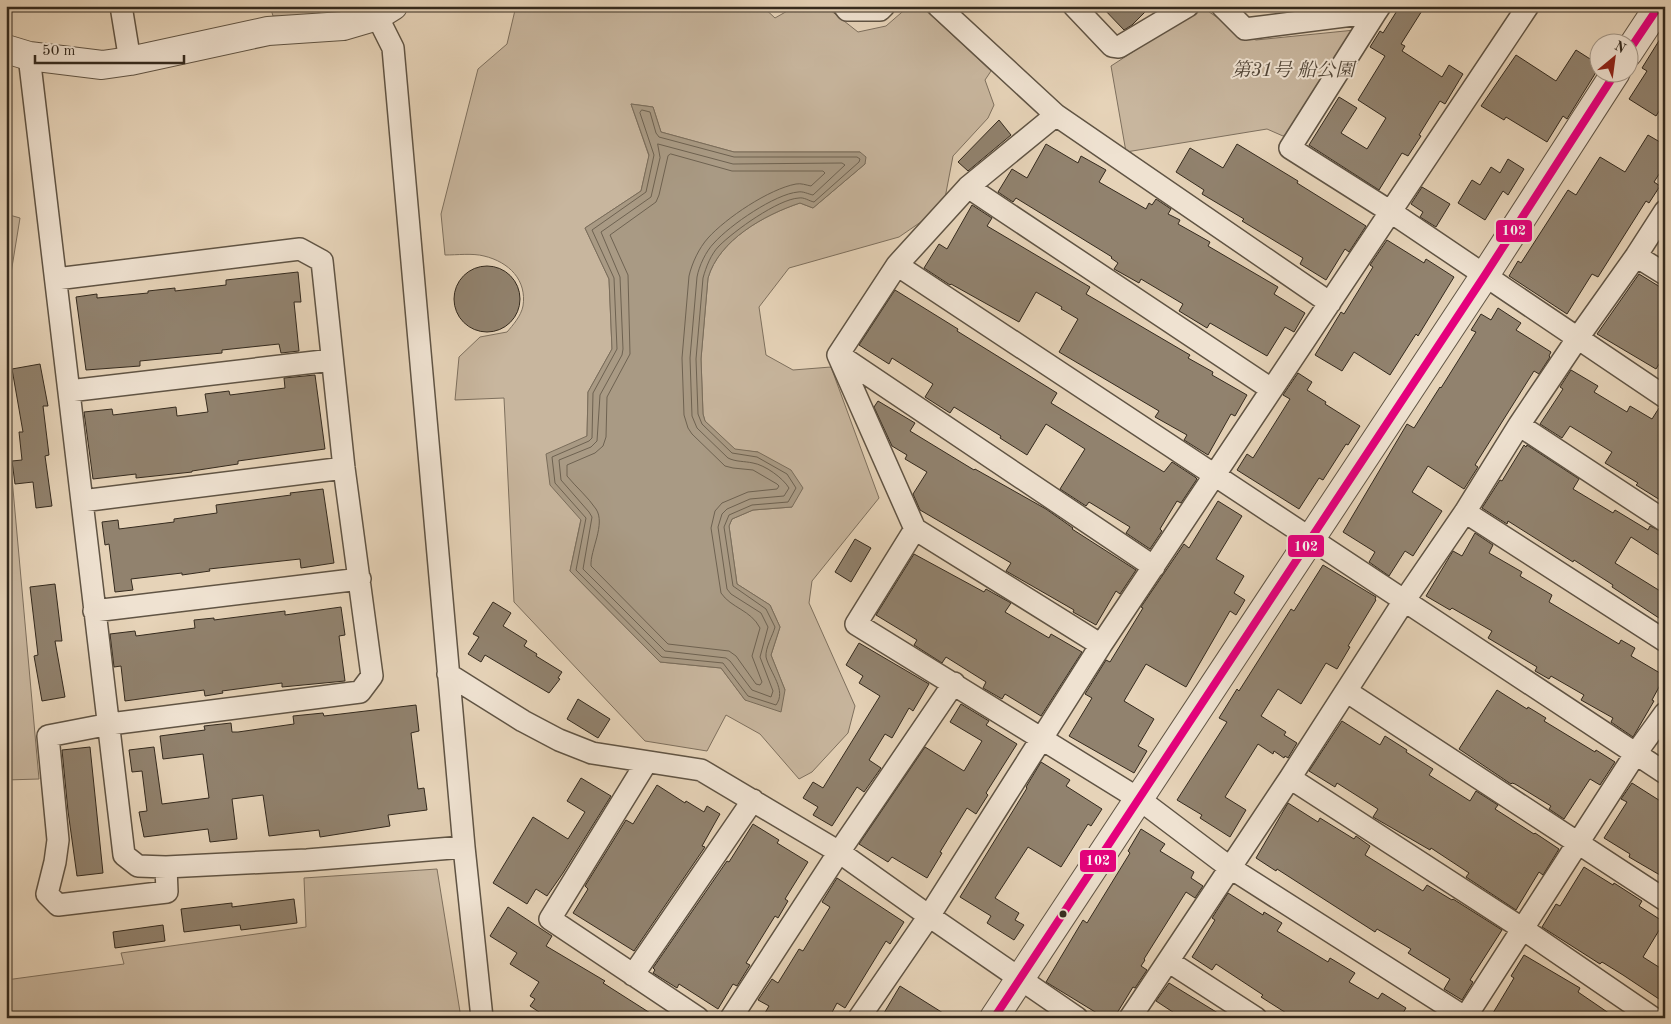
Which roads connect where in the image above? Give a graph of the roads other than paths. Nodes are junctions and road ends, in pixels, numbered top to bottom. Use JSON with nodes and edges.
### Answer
{"nodes":[{"id":1,"x":121,"y":6,"type":"edge"},
{"id":2,"x":844,"y":6,"type":"edge"},
{"id":3,"x":884,"y":6,"type":"edge"},
{"id":4,"x":1074,"y":6,"type":"edge"},
{"id":5,"x":1188,"y":6,"type":"edge"},
{"id":6,"x":1222,"y":6,"type":"edge"},
{"id":7,"x":1528,"y":6,"type":"edge"},
{"id":8,"x":1375,"y":8,"type":"edge"},
{"id":9,"x":946,"y":9,"type":"edge"},
{"id":10,"x":381,"y":10,"type":"edge"},
{"id":11,"x":1656,"y":11,"type":"edge"},
{"id":12,"x":1638,"y":38,"type":"edge"},
{"id":13,"x":18,"y":53,"type":"edge"},
{"id":14,"x":130,"y":61,"type":"junction"},
{"id":15,"x":1609,"y":82,"type":"edge"},
{"id":16,"x":1056,"y":115,"type":"junction"},
{"id":17,"x":968,"y":187,"type":"junction"},
{"id":18,"x":1665,"y":211,"type":"edge"},
{"id":19,"x":1391,"y":212,"type":"junction"},
{"id":20,"x":1636,"y":256,"type":"junction"},
{"id":21,"x":897,"y":265,"type":"junction"},
{"id":22,"x":1665,"y":274,"type":"edge"},
{"id":23,"x":1484,"y":275,"type":"junction"},
{"id":24,"x":56,"y":279,"type":"junction"},
{"id":25,"x":1330,"y":303,"type":"junction"},
{"id":26,"x":1577,"y":339,"type":"junction"},
{"id":27,"x":838,"y":355,"type":"junction"},
{"id":28,"x":332,"y":360,"type":"junction"},
{"id":29,"x":1271,"y":389,"type":"junction"},
{"id":30,"x":69,"y":391,"type":"junction"},
{"id":31,"x":1665,"y":397,"type":"edge"},
{"id":32,"x":1519,"y":425,"type":"junction"},
{"id":33,"x":344,"y":468,"type":"junction"},
{"id":34,"x":1215,"y":475,"type":"junction"},
{"id":35,"x":82,"y":501,"type":"junction"},
{"id":36,"x":1465,"y":512,"type":"junction"},
{"id":37,"x":1665,"y":521,"type":"edge"},
{"id":38,"x":915,"y":529,"type":"junction"},
{"id":39,"x":1310,"y":539,"type":"junction"},
{"id":40,"x":1154,"y":567,"type":"junction"},
{"id":41,"x":360,"y":579,"type":"junction"},
{"id":42,"x":1404,"y":601,"type":"junction"},
{"id":43,"x":94,"y":611,"type":"junction"},
{"id":44,"x":1665,"y":640,"type":"edge"},
{"id":45,"x":1101,"y":645,"type":"junction"},
{"id":46,"x":448,"y":674,"type":"junction"},
{"id":47,"x":954,"y":684,"type":"junction"},
{"id":48,"x":1346,"y":691,"type":"junction"},
{"id":49,"x":1665,"y":713,"type":"edge"},
{"id":50,"x":110,"y":724,"type":"junction"},
{"id":51,"x":1042,"y":739,"type":"junction"},
{"id":52,"x":1636,"y":753,"type":"junction"},
{"id":53,"x":646,"y":763,"type":"junction"},
{"id":54,"x":1665,"y":773,"type":"edge"},
{"id":55,"x":1290,"y":778,"type":"junction"},
{"id":56,"x":1139,"y":799,"type":"junction"},
{"id":57,"x":753,"y":800,"type":"junction"},
{"id":58,"x":1578,"y":843,"type":"junction"},
{"id":59,"x":464,"y":847,"type":"junction"},
{"id":60,"x":839,"y":852,"type":"junction"},
{"id":61,"x":166,"y":867,"type":"junction"},
{"id":62,"x":1229,"y":867,"type":"junction"},
{"id":63,"x":1665,"y":900,"type":"edge"},
{"id":64,"x":928,"y":916,"type":"junction"},
{"id":65,"x":1523,"y":929,"type":"junction"},
{"id":66,"x":1168,"y":961,"type":"junction"},
{"id":67,"x":633,"y":975,"type":"junction"},
{"id":68,"x":1020,"y":979,"type":"junction"},
{"id":69,"x":482,"y":1018,"type":"edge"},
{"id":70,"x":698,"y":1018,"type":"edge"},
{"id":71,"x":731,"y":1018,"type":"edge"},
{"id":72,"x":859,"y":1018,"type":"edge"},
{"id":73,"x":994,"y":1018,"type":"edge"},
{"id":74,"x":1077,"y":1018,"type":"edge"},
{"id":75,"x":1130,"y":1018,"type":"edge"},
{"id":76,"x":1256,"y":1018,"type":"edge"},
{"id":77,"x":1465,"y":1018,"type":"edge"},
{"id":78,"x":1653,"y":1018,"type":"edge"}],
"edges":[{"from":1,"to":14,"type":"street"},
{"from":2,"to":3,"type":"street"},
{"from":4,"to":5,"type":"street"},
{"from":6,"to":8,"type":"street"},
{"from":7,"to":19,"type":"street"},
{"from":8,"to":19,"type":"street"},
{"from":9,"to":16,"type":"street"},
{"from":10,"to":14,"type":"street"},
{"from":10,"to":46,"type":"street"},
{"from":11,"to":12,"type":"street"},
{"from":13,"to":14,"type":"street"},
{"from":13,"to":24,"type":"street"},
{"from":15,"to":23,"type":"street"},
{"from":16,"to":17,"type":"street"},
{"from":16,"to":25,"type":"street"},
{"from":17,"to":21,"type":"street"},
{"from":17,"to":29,"type":"street"},
{"from":18,"to":20,"type":"street"},
{"from":19,"to":23,"type":"street"},
{"from":19,"to":25,"type":"street"},
{"from":20,"to":22,"type":"street"},
{"from":20,"to":26,"type":"street"},
{"from":21,"to":27,"type":"street"},
{"from":21,"to":34,"type":"street"},
{"from":23,"to":26,"type":"street"},
{"from":23,"to":39,"type":"street"},
{"from":24,"to":28,"type":"street"},
{"from":24,"to":30,"type":"street"},
{"from":25,"to":29,"type":"street"},
{"from":26,"to":31,"type":"street"},
{"from":26,"to":32,"type":"street"},
{"from":27,"to":38,"type":"street"},
{"from":27,"to":40,"type":"street"},
{"from":28,"to":30,"type":"street"},
{"from":28,"to":33,"type":"street"},
{"from":29,"to":34,"type":"street"},
{"from":30,"to":35,"type":"street"},
{"from":32,"to":36,"type":"street"},
{"from":32,"to":37,"type":"street"},
{"from":33,"to":35,"type":"street"},
{"from":33,"to":41,"type":"street"},
{"from":34,"to":39,"type":"street"},
{"from":34,"to":40,"type":"street"},
{"from":35,"to":43,"type":"street"},
{"from":36,"to":42,"type":"street"},
{"from":36,"to":44,"type":"street"},
{"from":38,"to":45,"type":"street"},
{"from":38,"to":47,"type":"street"},
{"from":39,"to":42,"type":"street"},
{"from":39,"to":56,"type":"street"},
{"from":40,"to":45,"type":"street"},
{"from":41,"to":43,"type":"street"},
{"from":41,"to":50,"type":"street"},
{"from":42,"to":48,"type":"street"},
{"from":42,"to":52,"type":"street"},
{"from":43,"to":50,"type":"street"},
{"from":45,"to":51,"type":"street"},
{"from":46,"to":53,"type":"street"},
{"from":46,"to":59,"type":"street"},
{"from":47,"to":51,"type":"street"},
{"from":47,"to":60,"type":"street"},
{"from":48,"to":55,"type":"street"},
{"from":48,"to":58,"type":"street"},
{"from":49,"to":52,"type":"street"},
{"from":50,"to":61,"type":"street"},
{"from":50,"to":61,"type":"street"},
{"from":51,"to":56,"type":"street"},
{"from":51,"to":64,"type":"street"},
{"from":52,"to":54,"type":"street"},
{"from":52,"to":58,"type":"street"},
{"from":53,"to":57,"type":"street"},
{"from":53,"to":67,"type":"street"},
{"from":55,"to":62,"type":"street"},
{"from":55,"to":65,"type":"street"},
{"from":56,"to":62,"type":"street"},
{"from":56,"to":68,"type":"street"},
{"from":57,"to":60,"type":"street"},
{"from":57,"to":67,"type":"street"},
{"from":58,"to":63,"type":"street"},
{"from":58,"to":65,"type":"street"},
{"from":59,"to":61,"type":"street"},
{"from":59,"to":69,"type":"street"},
{"from":60,"to":64,"type":"street"},
{"from":60,"to":71,"type":"street"},
{"from":62,"to":66,"type":"street"},
{"from":62,"to":77,"type":"street"},
{"from":64,"to":68,"type":"street"},
{"from":64,"to":72,"type":"street"},
{"from":65,"to":77,"type":"street"},
{"from":65,"to":78,"type":"street"},
{"from":66,"to":75,"type":"street"},
{"from":66,"to":76,"type":"street"},
{"from":67,"to":70,"type":"street"},
{"from":68,"to":73,"type":"street"},
{"from":68,"to":74,"type":"street"}]}
